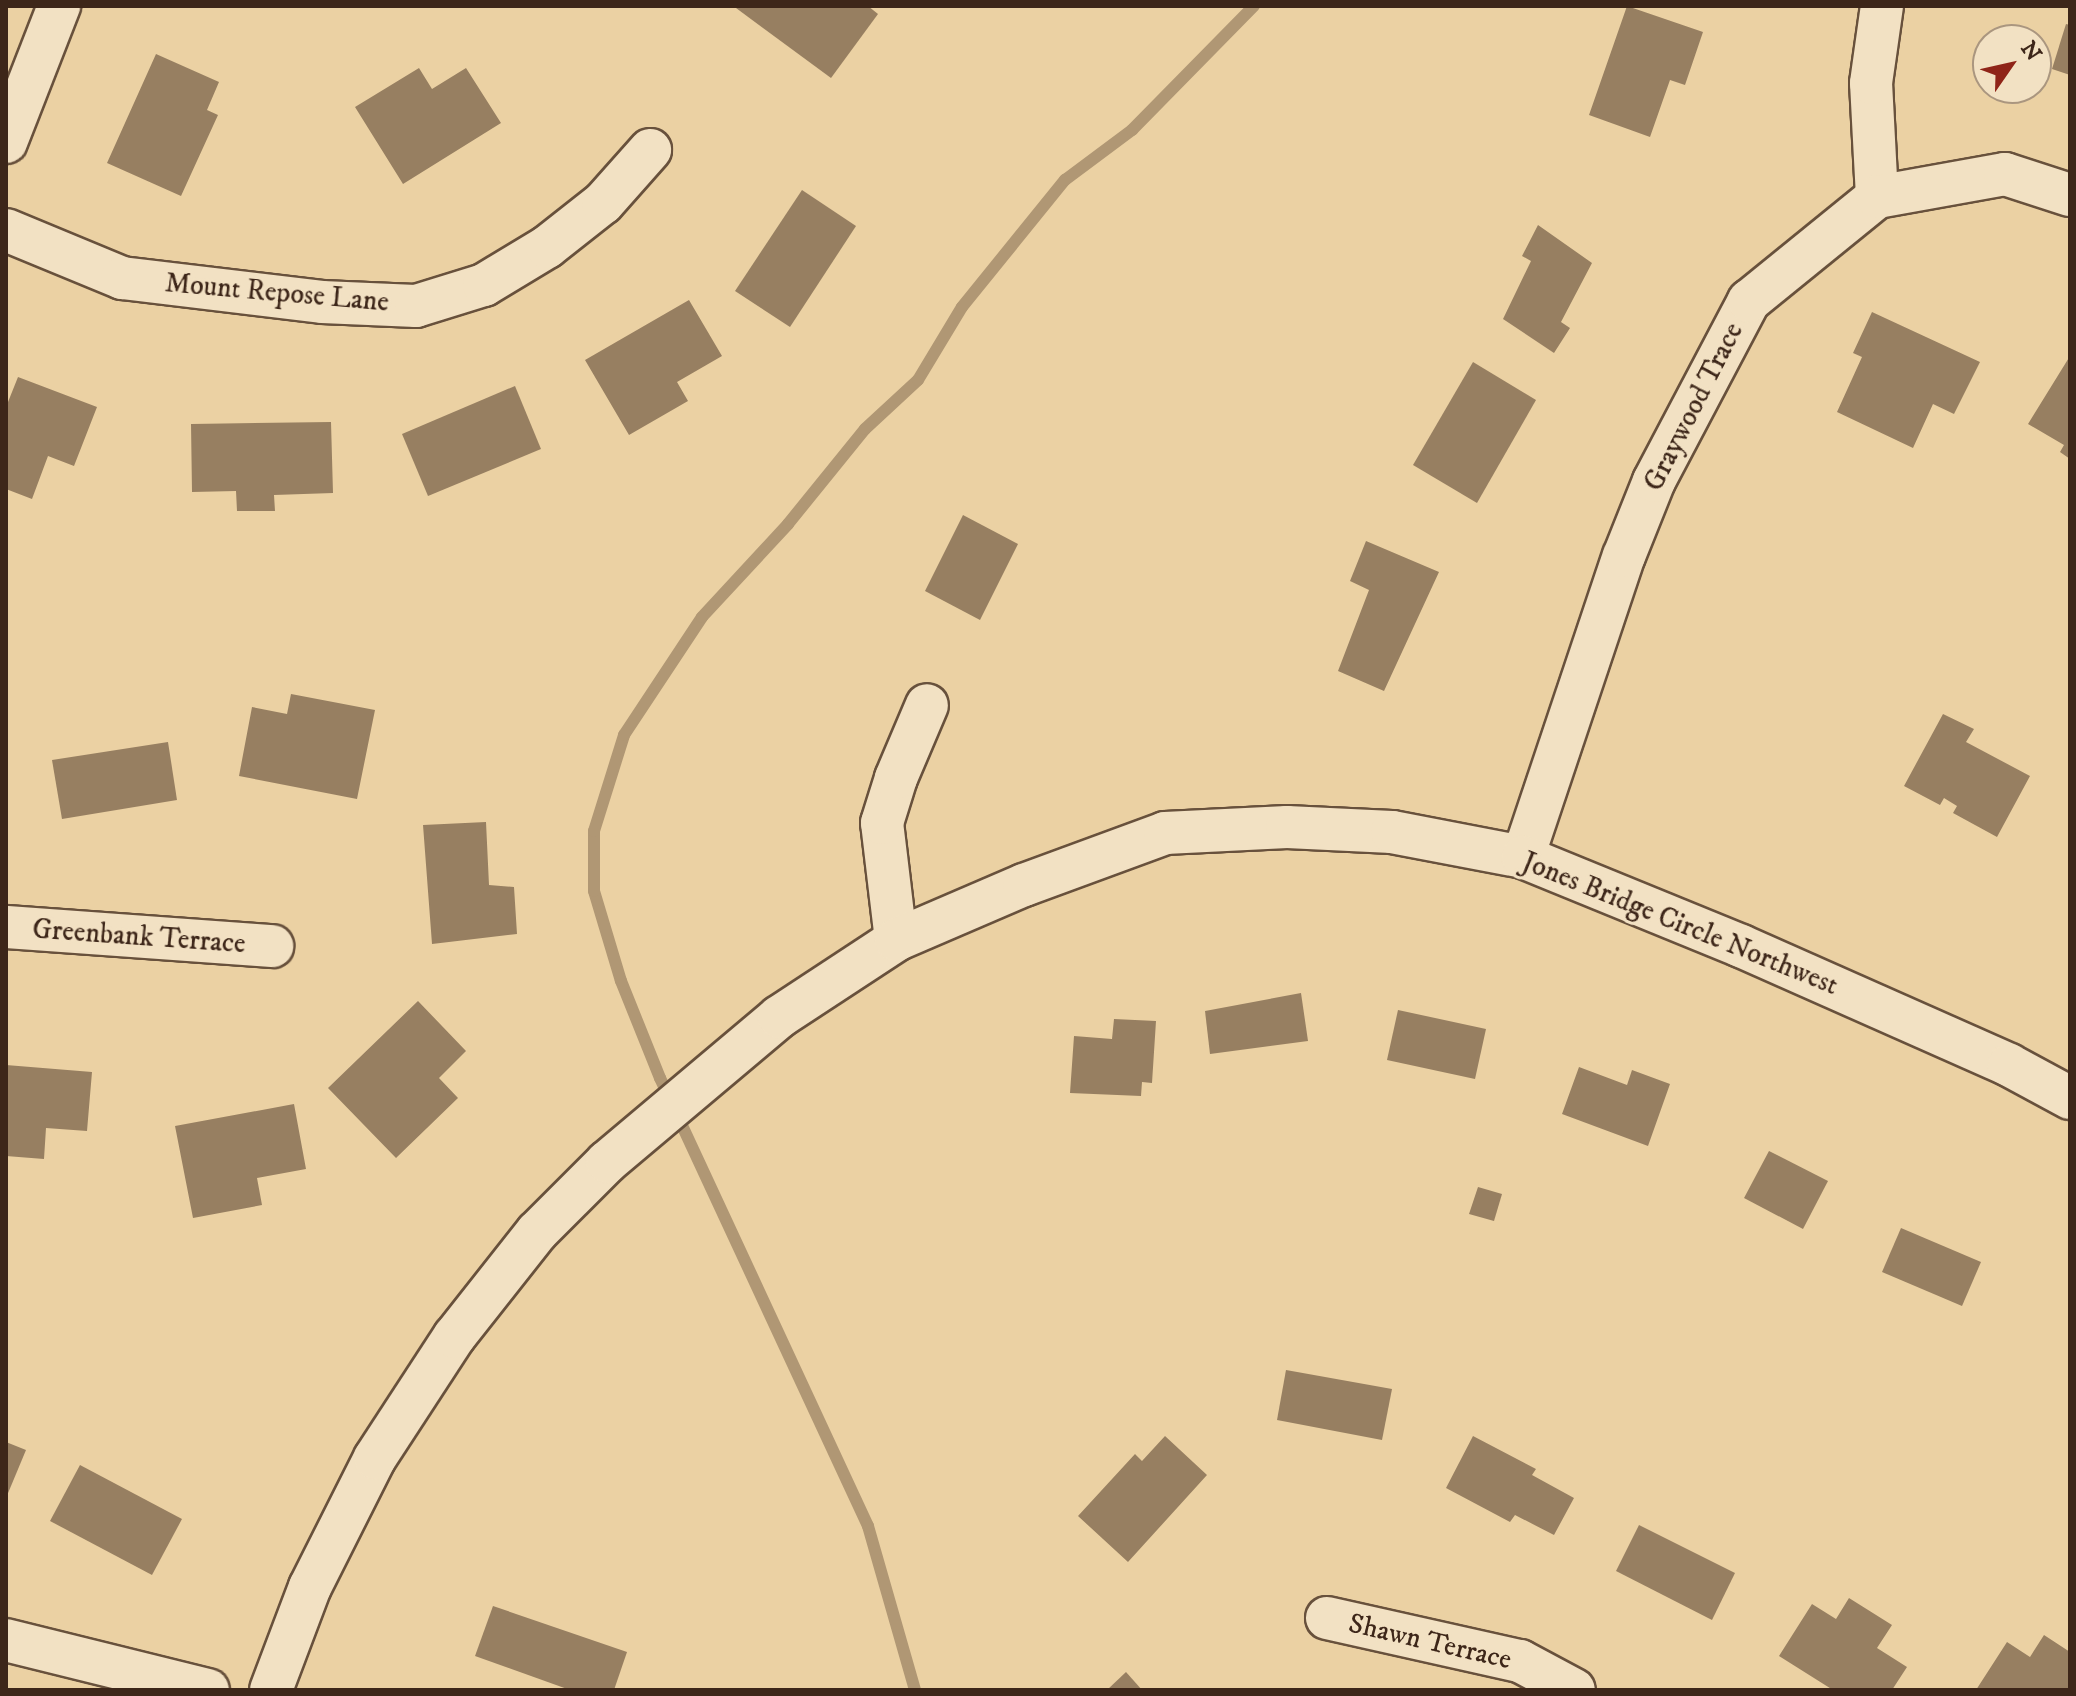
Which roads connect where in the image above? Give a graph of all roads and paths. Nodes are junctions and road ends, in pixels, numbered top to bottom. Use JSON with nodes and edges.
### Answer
{"nodes":[{"id":1,"x":59,"y":6,"type":"edge"},
{"id":2,"x":1882,"y":6,"type":"edge"},
{"id":3,"x":6,"y":142,"type":"edge"},
{"id":4,"x":650,"y":150,"type":"dead end"},
{"id":5,"x":2070,"y":195,"type":"edge"},
{"id":6,"x":1877,"y":197,"type":"junction"},
{"id":7,"x":6,"y":230,"type":"edge"},
{"id":8,"x":927,"y":705,"type":"dead end"},
{"id":9,"x":1523,"y":857,"type":"junction"},
{"id":10,"x":6,"y":927,"type":"edge"},
{"id":11,"x":896,"y":940,"type":"junction"},
{"id":12,"x":272,"y":946,"type":"dead end"},
{"id":13,"x":2070,"y":1098,"type":"edge"},
{"id":14,"x":1327,"y":1618,"type":"dead end"},
{"id":15,"x":6,"y":1640,"type":"edge"},
{"id":16,"x":208,"y":1690,"type":"edge"},
{"id":17,"x":271,"y":1690,"type":"edge"},
{"id":18,"x":1574,"y":1690,"type":"edge"}],
"edges":[{"from":1,"to":3,"type":"street"},
{"from":2,"to":6,"type":"street"},
{"from":4,"to":7,"type":"street","name":"Mount Repose Lane"},
{"from":5,"to":6,"type":"street","name":"Graywood Trace"},
{"from":6,"to":9,"type":"street","name":"Graywood Trace"},
{"from":8,"to":11,"type":"street"},
{"from":9,"to":11,"type":"street","name":"Jones Bridge Circle Northwest"},
{"from":9,"to":13,"type":"street","name":"Jones Bridge Circle Northwest"},
{"from":10,"to":12,"type":"street","name":"Greenbank Terrace"},
{"from":11,"to":17,"type":"street","name":"Jones Bridge Circle Northwest"},
{"from":14,"to":18,"type":"street","name":"Shawn Terrace"},
{"from":15,"to":16,"type":"street"}]}
